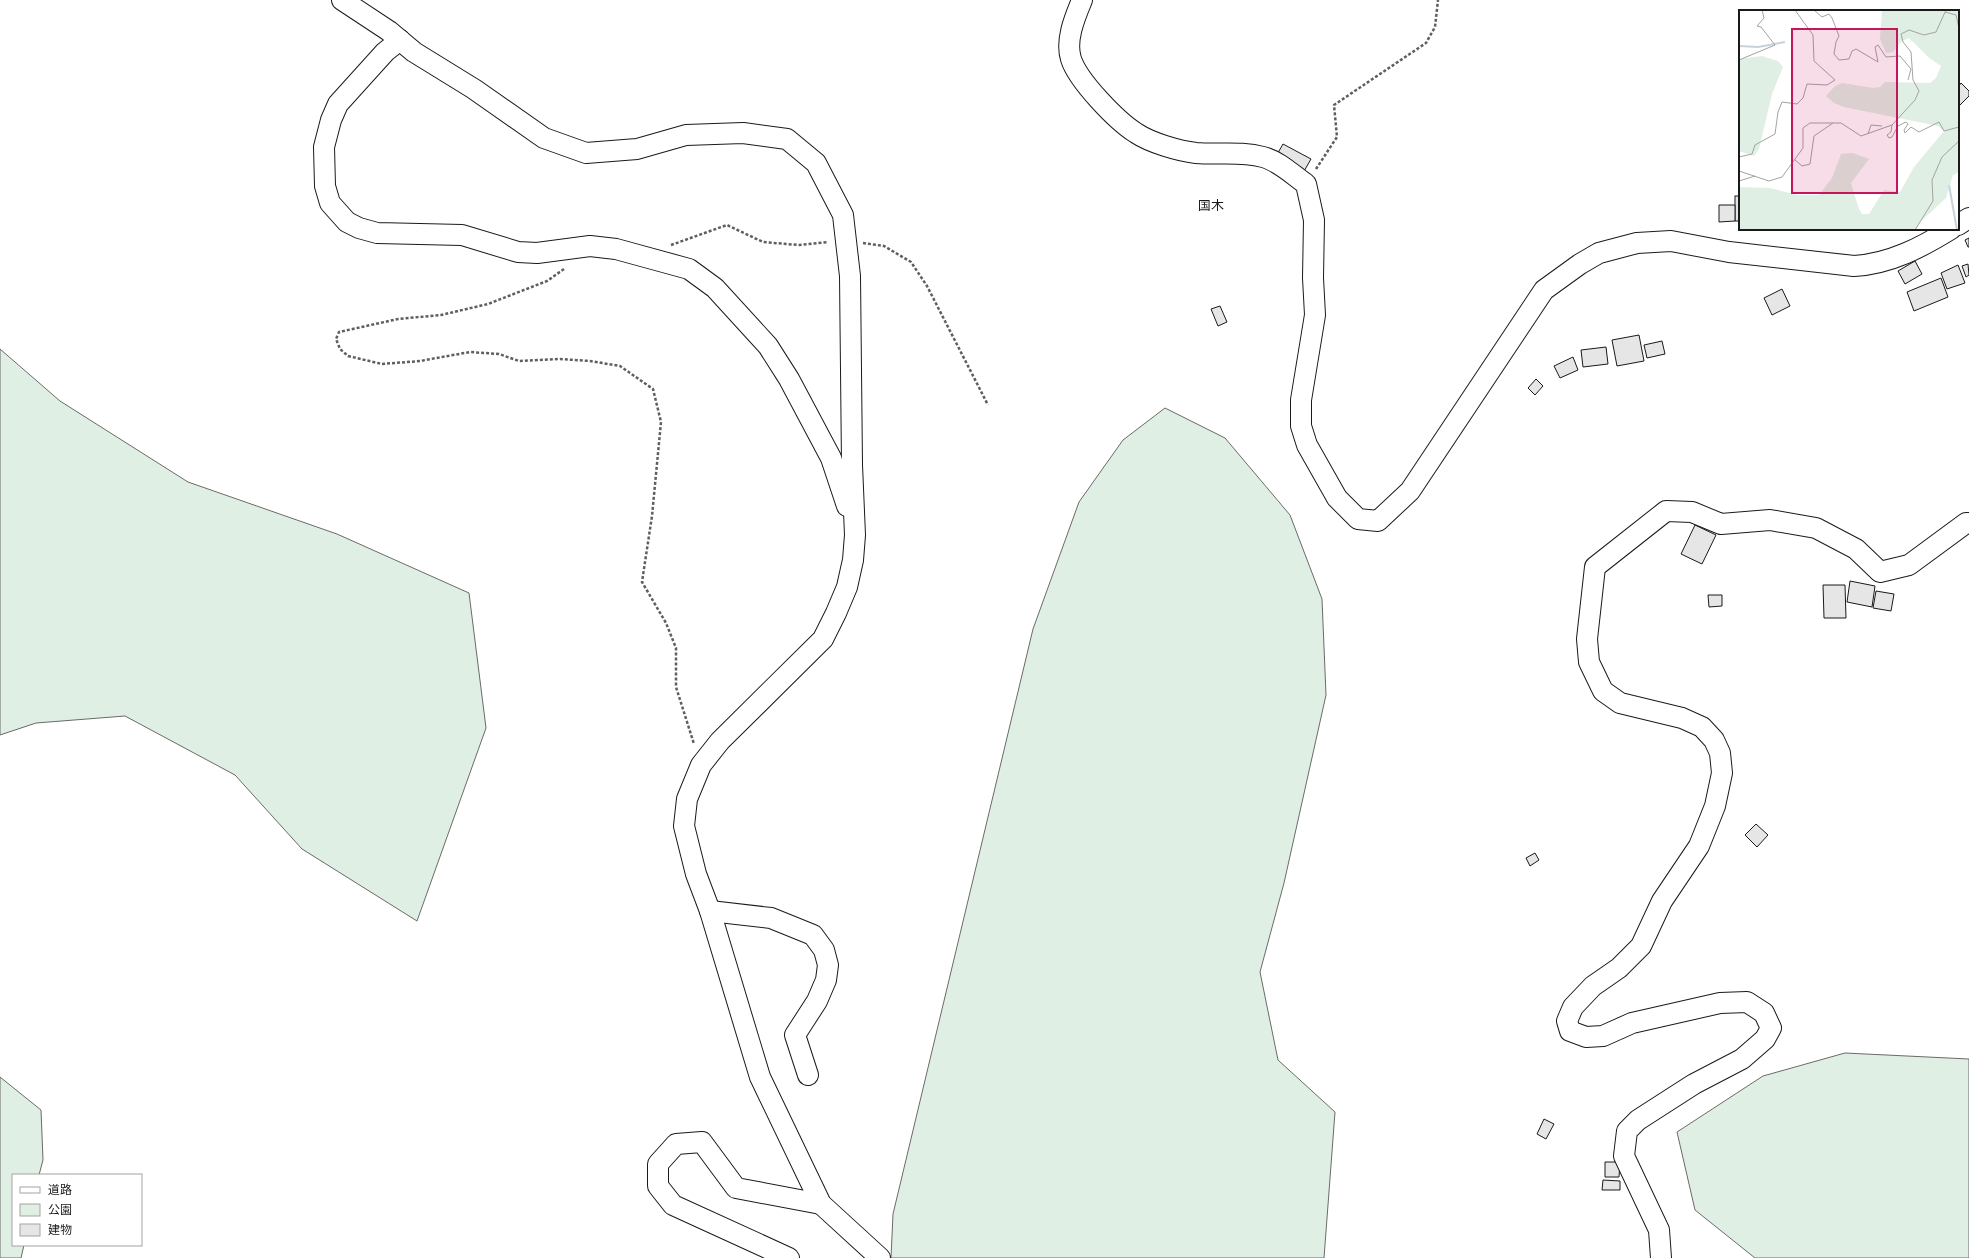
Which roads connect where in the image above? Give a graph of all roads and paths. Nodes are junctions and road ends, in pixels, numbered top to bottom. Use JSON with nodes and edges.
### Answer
{"nodes":[{"id":1,"x":342,"y":0,"type":"edge"},
{"id":2,"x":1082,"y":0,"type":"edge"},
{"id":3,"x":1438,"y":0,"type":"edge"},
{"id":4,"x":400,"y":40,"type":"junction"},
{"id":5,"x":1306,"y":184,"type":"junction"},
{"id":6,"x":1969,"y":218,"type":"edge"},
{"id":7,"x":1959,"y":224,"type":"edge"},
{"id":8,"x":1949,"y":230,"type":"edge"},
{"id":9,"x":568,"y":266,"type":"dead end"},
{"id":10,"x":1969,"y":523,"type":"edge"},
{"id":11,"x":855,"y":535,"type":"junction"},
{"id":12,"x":700,"y":765,"type":"junction"},
{"id":13,"x":710,"y":911,"type":"junction"},
{"id":14,"x":808,"y":1075,"type":"dead end"},
{"id":15,"x":821,"y":1204,"type":"junction"},
{"id":16,"x":789,"y":1258,"type":"edge"},
{"id":17,"x":880,"y":1258,"type":"edge"},
{"id":18,"x":1661,"y":1258,"type":"edge"}],
"edges":[{"from":1,"to":4,"type":"street"},
{"from":2,"to":5,"type":"street"},
{"from":3,"to":5,"type":"path"},
{"from":4,"to":11,"type":"street"},
{"from":4,"to":11,"type":"street"},
{"from":5,"to":8,"type":"street"},
{"from":6,"to":7,"type":"street"},
{"from":9,"to":12,"type":"path"},
{"from":10,"to":18,"type":"street"},
{"from":11,"to":12,"type":"street"},
{"from":12,"to":13,"type":"street"},
{"from":13,"to":14,"type":"street"},
{"from":13,"to":15,"type":"street"},
{"from":15,"to":16,"type":"street"},
{"from":15,"to":17,"type":"street"}]}
